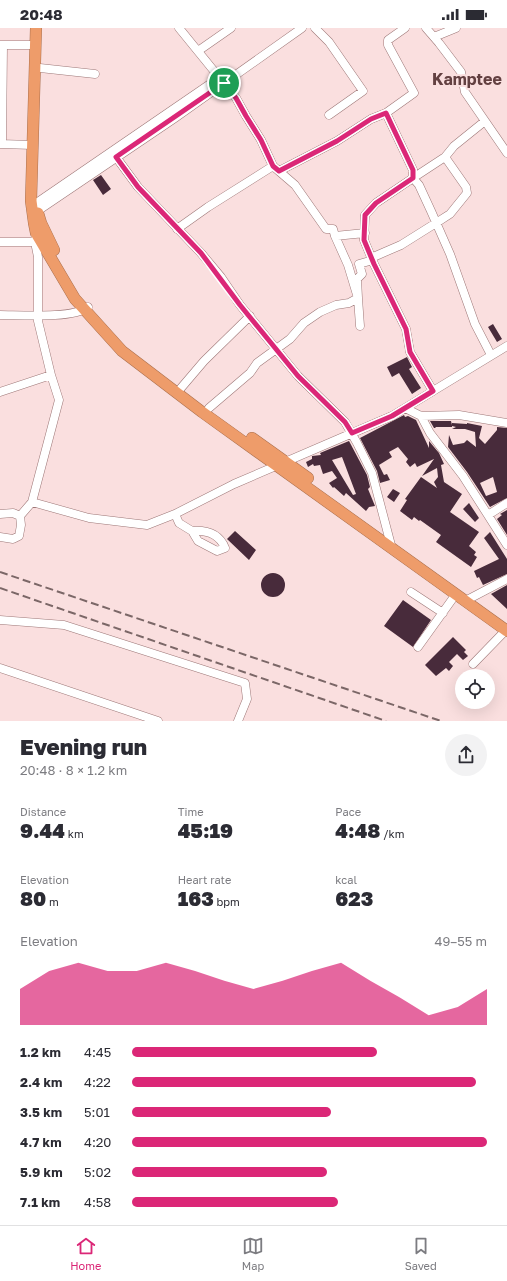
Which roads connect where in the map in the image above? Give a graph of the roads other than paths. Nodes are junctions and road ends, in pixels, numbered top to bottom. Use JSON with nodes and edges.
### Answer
{"nodes":[{"id":1,"x":36,"y":28,"type":"edge"},
{"id":2,"x":41,"y":28,"type":"edge"},
{"id":3,"x":179,"y":28,"type":"edge"},
{"id":4,"x":231,"y":28,"type":"edge"},
{"id":5,"x":302,"y":28,"type":"edge"},
{"id":6,"x":315,"y":28,"type":"edge"},
{"id":7,"x":405,"y":28,"type":"edge"},
{"id":8,"x":426,"y":28,"type":"edge"},
{"id":9,"x":456,"y":28,"type":"edge"},
{"id":10,"x":434,"y":37,"type":"junction"},
{"id":11,"x":2,"y":45,"type":"edge"},
{"id":12,"x":35,"y":45,"type":"junction"},
{"id":13,"x":198,"y":51,"type":"junction"},
{"id":14,"x":40,"y":68,"type":"junction"},
{"id":15,"x":95,"y":74,"type":"dead end"},
{"id":16,"x":222,"y":85,"type":"junction"},
{"id":17,"x":386,"y":113,"type":"junction"},
{"id":18,"x":329,"y":115,"type":"dead end"},
{"id":19,"x":485,"y":121,"type":"junction"},
{"id":20,"x":1,"y":144,"type":"edge"},
{"id":21,"x":33,"y":146,"type":"junction"},
{"id":22,"x":507,"y":153,"type":"edge"},
{"id":23,"x":116,"y":157,"type":"junction"},
{"id":24,"x":445,"y":158,"type":"junction"},
{"id":25,"x":276,"y":168,"type":"junction"},
{"id":26,"x":413,"y":178,"type":"junction"},
{"id":27,"x":35,"y":208,"type":"junction"},
{"id":28,"x":436,"y":223,"type":"junction"},
{"id":29,"x":177,"y":229,"type":"junction"},
{"id":30,"x":37,"y":232,"type":"junction"},
{"id":31,"x":365,"y":233,"type":"junction"},
{"id":32,"x":335,"y":236,"type":"junction"},
{"id":33,"x":0,"y":242,"type":"edge"},
{"id":34,"x":372,"y":259,"type":"junction"},
{"id":35,"x":358,"y":298,"type":"junction"},
{"id":36,"x":86,"y":308,"type":"junction"},
{"id":37,"x":0,"y":315,"type":"edge"},
{"id":38,"x":38,"y":315,"type":"junction"},
{"id":39,"x":250,"y":316,"type":"junction"},
{"id":40,"x":360,"y":326,"type":"dead end"},
{"id":41,"x":507,"y":346,"type":"edge"},
{"id":42,"x":276,"y":348,"type":"junction"},
{"id":43,"x":491,"y":355,"type":"junction"},
{"id":44,"x":51,"y":375,"type":"junction"},
{"id":45,"x":180,"y":388,"type":"junction"},
{"id":46,"x":433,"y":391,"type":"junction"},
{"id":47,"x":0,"y":392,"type":"edge"},
{"id":48,"x":202,"y":406,"type":"junction"},
{"id":49,"x":405,"y":408,"type":"junction"},
{"id":50,"x":421,"y":416,"type":"junction"},
{"id":51,"x":507,"y":423,"type":"edge"},
{"id":52,"x":352,"y":433,"type":"junction"},
{"id":53,"x":282,"y":463,"type":"junction"},
{"id":54,"x":32,"y":502,"type":"junction"},
{"id":55,"x":507,"y":503,"type":"edge"},
{"id":56,"x":0,"y":514,"type":"edge"},
{"id":57,"x":175,"y":514,"type":"junction"},
{"id":58,"x":488,"y":515,"type":"junction"},
{"id":59,"x":20,"y":516,"type":"junction"},
{"id":60,"x":192,"y":531,"type":"dead end"},
{"id":61,"x":0,"y":537,"type":"edge"},
{"id":62,"x":390,"y":544,"type":"junction"},
{"id":63,"x":507,"y":545,"type":"edge"},
{"id":64,"x":507,"y":579,"type":"edge"},
{"id":65,"x":411,"y":592,"type":"dead end"},
{"id":66,"x":464,"y":598,"type":"junction"},
{"id":67,"x":443,"y":613,"type":"junction"},
{"id":68,"x":0,"y":620,"type":"edge"},
{"id":69,"x":507,"y":627,"type":"edge"},
{"id":70,"x":418,"y":647,"type":"dead end"},
{"id":71,"x":472,"y":664,"type":"dead end"},
{"id":72,"x":0,"y":668,"type":"edge"},
{"id":73,"x":158,"y":721,"type":"edge"},
{"id":74,"x":238,"y":721,"type":"edge"}],
"edges":[{"from":1,"to":12,"type":"highway"},
{"from":2,"to":14,"type":"highway"},
{"from":3,"to":13,"type":"street"},
{"from":4,"to":13,"type":"street"},
{"from":5,"to":16,"type":"street"},
{"from":6,"to":18,"type":"street"},
{"from":7,"to":17,"type":"street"},
{"from":8,"to":10,"type":"street"},
{"from":9,"to":10,"type":"street"},
{"from":10,"to":19,"type":"street"},
{"from":11,"to":12,"type":"street"},
{"from":11,"to":20,"type":"street"},
{"from":12,"to":21,"type":"highway"},
{"from":13,"to":16,"type":"street"},
{"from":14,"to":15,"type":"street"},
{"from":14,"to":27,"type":"highway"},
{"from":16,"to":23,"type":"street"},
{"from":16,"to":25,"type":"street"},
{"from":16,"to":27,"type":"street"},
{"from":17,"to":25,"type":"street"},
{"from":17,"to":26,"type":"street"},
{"from":19,"to":22,"type":"street"},
{"from":19,"to":24,"type":"street"},
{"from":20,"to":21,"type":"street"},
{"from":21,"to":27,"type":"highway"},
{"from":23,"to":27,"type":"street"},
{"from":23,"to":29,"type":"street"},
{"from":24,"to":26,"type":"street"},
{"from":24,"to":28,"type":"street"},
{"from":25,"to":29,"type":"street"},
{"from":25,"to":32,"type":"street"},
{"from":26,"to":28,"type":"street"},
{"from":26,"to":31,"type":"street"},
{"from":27,"to":30,"type":"highway"},
{"from":28,"to":34,"type":"street"},
{"from":28,"to":43,"type":"street"},
{"from":29,"to":39,"type":"street"},
{"from":30,"to":33,"type":"street"},
{"from":30,"to":36,"type":"highway"},
{"from":30,"to":38,"type":"street"},
{"from":31,"to":32,"type":"street"},
{"from":31,"to":34,"type":"street"},
{"from":32,"to":35,"type":"street"},
{"from":34,"to":35,"type":"street"},
{"from":34,"to":46,"type":"street"},
{"from":35,"to":40,"type":"street"},
{"from":35,"to":42,"type":"street"},
{"from":36,"to":38,"type":"street"},
{"from":36,"to":45,"type":"highway"},
{"from":36,"to":48,"type":"highway"},
{"from":37,"to":38,"type":"street"},
{"from":38,"to":44,"type":"street"},
{"from":39,"to":42,"type":"street"},
{"from":39,"to":45,"type":"street"},
{"from":41,"to":43,"type":"street"},
{"from":42,"to":48,"type":"street"},
{"from":42,"to":52,"type":"street"},
{"from":43,"to":46,"type":"street"},
{"from":44,"to":47,"type":"street"},
{"from":44,"to":54,"type":"street"},
{"from":45,"to":48,"type":"highway"},
{"from":46,"to":49,"type":"street"},
{"from":48,"to":53,"type":"highway"},
{"from":49,"to":50,"type":"street"},
{"from":49,"to":52,"type":"street"},
{"from":50,"to":51,"type":"street"},
{"from":50,"to":58,"type":"street"},
{"from":52,"to":53,"type":"street"},
{"from":52,"to":62,"type":"street"},
{"from":53,"to":57,"type":"street"},
{"from":53,"to":62,"type":"highway"},
{"from":54,"to":57,"type":"street"},
{"from":54,"to":59,"type":"street"},
{"from":55,"to":58,"type":"street"},
{"from":56,"to":59,"type":"street"},
{"from":57,"to":60,"type":"street"},
{"from":58,"to":63,"type":"street"},
{"from":59,"to":61,"type":"street"},
{"from":62,"to":66,"type":"highway"},
{"from":64,"to":66,"type":"street"},
{"from":65,"to":67,"type":"street"},
{"from":66,"to":67,"type":"street"},
{"from":66,"to":69,"type":"highway"},
{"from":67,"to":70,"type":"street"},
{"from":68,"to":74,"type":"street"},
{"from":69,"to":71,"type":"street"},
{"from":72,"to":73,"type":"street"}]}
